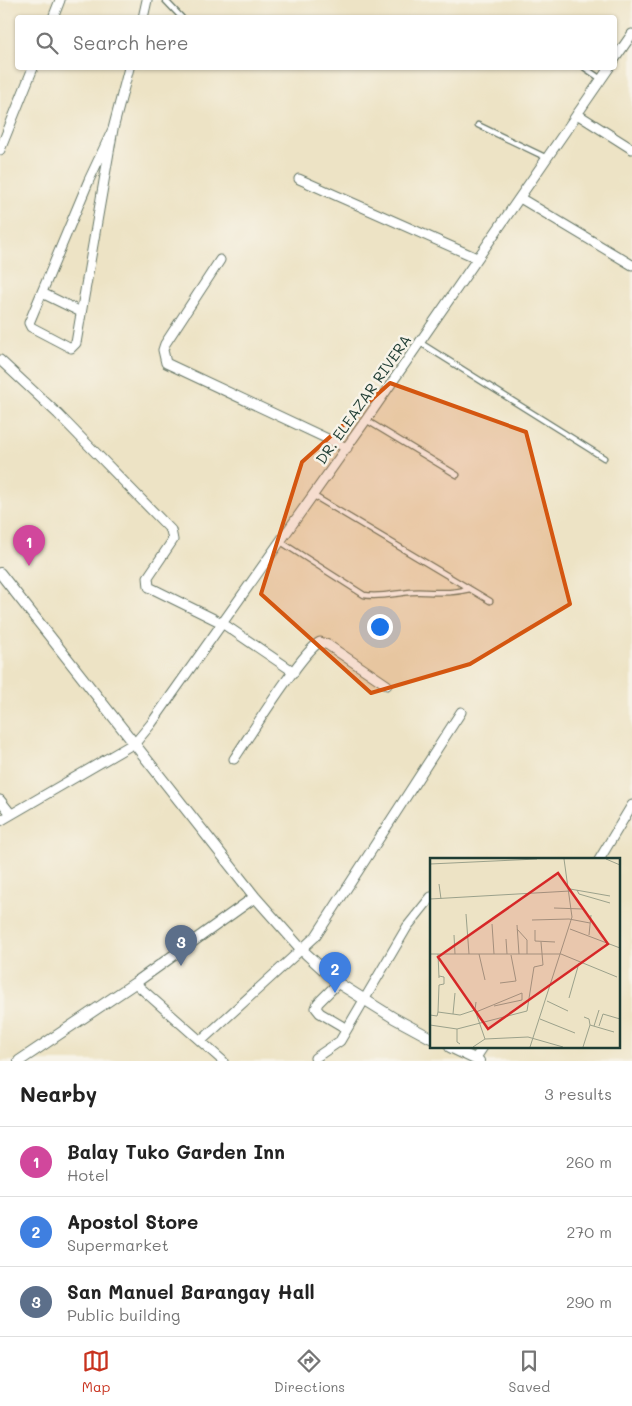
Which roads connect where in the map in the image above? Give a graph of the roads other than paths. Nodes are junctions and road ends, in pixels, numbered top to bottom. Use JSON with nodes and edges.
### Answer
{"nodes":[{"id":1,"x":60,"y":0,"type":"edge"},
{"id":2,"x":148,"y":0,"type":"edge"},
{"id":3,"x":164,"y":0,"type":"edge"},
{"id":4,"x":54,"y":15,"type":"edge"},
{"id":5,"x":144,"y":15,"type":"edge"},
{"id":6,"x":179,"y":15,"type":"edge"},
{"id":7,"x":632,"y":34,"type":"edge"},
{"id":8,"x":617,"y":56,"type":"edge"},
{"id":9,"x":32,"y":70,"type":"edge"},
{"id":10,"x":128,"y":70,"type":"edge"},
{"id":11,"x":588,"y":70,"type":"edge"},
{"id":12,"x":608,"y":70,"type":"edge"},
{"id":13,"x":601,"y":79,"type":"junction"},
{"id":14,"x":577,"y":114,"type":"junction"},
{"id":15,"x":478,"y":125,"type":"dead end"},
{"id":16,"x":113,"y":129,"type":"junction"},
{"id":17,"x":632,"y":149,"type":"edge"},
{"id":18,"x":0,"y":150,"type":"edge"},
{"id":19,"x":547,"y":158,"type":"junction"},
{"id":20,"x":299,"y":179,"type":"dead end"},
{"id":21,"x":520,"y":198,"type":"junction"},
{"id":22,"x":478,"y":258,"type":"junction"},
{"id":23,"x":220,"y":260,"type":"dead end"},
{"id":24,"x":632,"y":265,"type":"edge"},
{"id":25,"x":42,"y":293,"type":"junction"},
{"id":26,"x":81,"y":312,"type":"junction"},
{"id":27,"x":419,"y":342,"type":"junction"},
{"id":28,"x":0,"y":360,"type":"edge"},
{"id":29,"x":366,"y":420,"type":"junction"},
{"id":30,"x":347,"y":448,"type":"junction"},
{"id":31,"x":604,"y":458,"type":"dead end"},
{"id":32,"x":456,"y":476,"type":"dead end"},
{"id":33,"x":314,"y":496,"type":"junction"},
{"id":34,"x":281,"y":542,"type":"junction"},
{"id":35,"x":0,"y":573,"type":"edge"},
{"id":36,"x":470,"y":589,"type":"junction"},
{"id":37,"x":490,"y":601,"type":"dead end"},
{"id":38,"x":222,"y":623,"type":"junction"},
{"id":39,"x":294,"y":672,"type":"junction"},
{"id":40,"x":387,"y":685,"type":"dead end"},
{"id":41,"x":461,"y":712,"type":"dead end"},
{"id":42,"x":136,"y":742,"type":"junction"},
{"id":43,"x":234,"y":759,"type":"dead end"},
{"id":44,"x":0,"y":800,"type":"edge"},
{"id":45,"x":632,"y":805,"type":"edge"},
{"id":46,"x":11,"y":814,"type":"junction"},
{"id":47,"x":0,"y":821,"type":"edge"},
{"id":48,"x":600,"y":858,"type":"edge"},
{"id":49,"x":255,"y":897,"type":"junction"},
{"id":50,"x":430,"y":898,"type":"edge"},
{"id":51,"x":302,"y":950,"type":"junction"},
{"id":52,"x":135,"y":983,"type":"junction"},
{"id":53,"x":338,"y":983,"type":"junction"},
{"id":54,"x":364,"y":1000,"type":"junction"},
{"id":55,"x":348,"y":1029,"type":"junction"},
{"id":56,"x":430,"y":1037,"type":"edge"},
{"id":57,"x":201,"y":1041,"type":"junction"},
{"id":58,"x":452,"y":1048,"type":"edge"},
{"id":59,"x":482,"y":1048,"type":"edge"},
{"id":60,"x":315,"y":1058,"type":"dead end"},
{"id":61,"x":477,"y":1060,"type":"edge"},
{"id":62,"x":19,"y":1061,"type":"edge"},
{"id":63,"x":223,"y":1061,"type":"edge"}],
"edges":[{"from":1,"to":4,"type":"street"},
{"from":2,"to":5,"type":"street"},
{"from":3,"to":6,"type":"lane"},
{"from":7,"to":8,"type":"street"},
{"from":9,"to":18,"type":"street"},
{"from":10,"to":16,"type":"street"},
{"from":11,"to":13,"type":"lane"},
{"from":12,"to":13,"type":"street","name":"DR. ELEAZAR RIVERA"},
{"from":13,"to":14,"type":"street","name":"DR. ELEAZAR RIVERA"},
{"from":14,"to":17,"type":"street"},
{"from":14,"to":19,"type":"street","name":"DR. ELEAZAR RIVERA"},
{"from":15,"to":19,"type":"lane"},
{"from":16,"to":25,"type":"street"},
{"from":16,"to":26,"type":"street"},
{"from":19,"to":21,"type":"street","name":"DR. ELEAZAR RIVERA"},
{"from":20,"to":22,"type":"street"},
{"from":21,"to":22,"type":"street","name":"DR. ELEAZAR RIVERA"},
{"from":21,"to":24,"type":"street"},
{"from":22,"to":27,"type":"street","name":"DR. ELEAZAR RIVERA"},
{"from":23,"to":30,"type":"street"},
{"from":25,"to":26,"type":"street"},
{"from":25,"to":26,"type":"street"},
{"from":27,"to":29,"type":"street","name":"DR. ELEAZAR RIVERA"},
{"from":27,"to":31,"type":"lane"},
{"from":28,"to":38,"type":"street"},
{"from":29,"to":30,"type":"street","name":"DR. ELEAZAR RIVERA"},
{"from":29,"to":32,"type":"lane"},
{"from":30,"to":33,"type":"street","name":"DR. ELEAZAR RIVERA"},
{"from":33,"to":34,"type":"street","name":"DR. ELEAZAR RIVERA"},
{"from":33,"to":36,"type":"lane"},
{"from":34,"to":36,"type":"lane"},
{"from":34,"to":38,"type":"street","name":"DR. ELEAZAR RIVERA"},
{"from":35,"to":42,"type":"street"},
{"from":36,"to":37,"type":"lane"},
{"from":38,"to":39,"type":"street"},
{"from":38,"to":42,"type":"street","name":"DR. ELEAZAR RIVERA"},
{"from":39,"to":40,"type":"street"},
{"from":39,"to":43,"type":"street"},
{"from":41,"to":51,"type":"street"},
{"from":42,"to":46,"type":"street","name":"DR. ELEAZAR RIVERA"},
{"from":42,"to":49,"type":"street"},
{"from":44,"to":46,"type":"street"},
{"from":45,"to":48,"type":"street"},
{"from":46,"to":47,"type":"street","name":"DR. ELEAZAR RIVERA"},
{"from":49,"to":51,"type":"street"},
{"from":49,"to":52,"type":"street"},
{"from":50,"to":54,"type":"street"},
{"from":51,"to":53,"type":"street"},
{"from":51,"to":57,"type":"street"},
{"from":52,"to":57,"type":"street"},
{"from":52,"to":62,"type":"street"},
{"from":53,"to":54,"type":"street"},
{"from":53,"to":55,"type":"street"},
{"from":54,"to":55,"type":"street"},
{"from":54,"to":56,"type":"street"},
{"from":55,"to":60,"type":"street"},
{"from":57,"to":63,"type":"street"},
{"from":58,"to":61,"type":"street"},
{"from":59,"to":61,"type":"street"}]}
